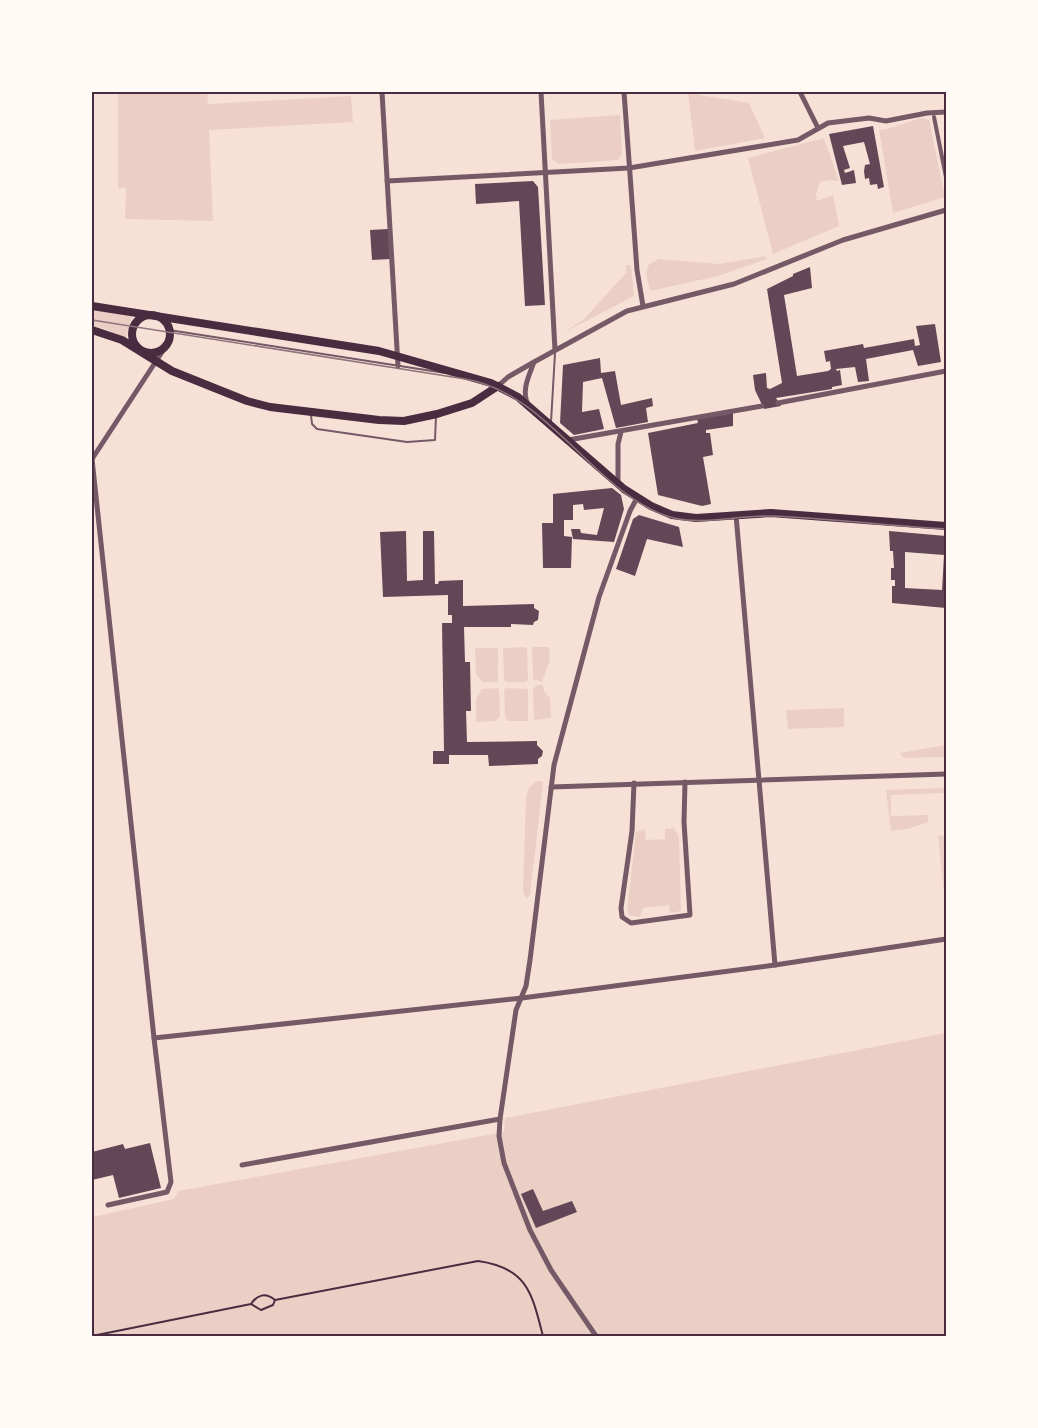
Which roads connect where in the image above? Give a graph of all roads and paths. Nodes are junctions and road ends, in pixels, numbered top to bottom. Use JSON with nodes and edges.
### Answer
{"nodes":[{"id":1,"x":382,"y":92,"type":"edge"},
{"id":2,"x":541,"y":92,"type":"edge"},
{"id":3,"x":624,"y":92,"type":"edge"},
{"id":4,"x":800,"y":92,"type":"edge"},
{"id":5,"x":946,"y":111,"type":"edge"},
{"id":6,"x":933,"y":115,"type":"junction"},
{"id":7,"x":818,"y":128,"type":"junction"},
{"id":8,"x":629,"y":168,"type":"junction"},
{"id":9,"x":546,"y":173,"type":"junction"},
{"id":10,"x":946,"y":177,"type":"edge"},
{"id":11,"x":387,"y":181,"type":"junction"},
{"id":12,"x":946,"y":210,"type":"edge"},
{"id":13,"x":92,"y":306,"type":"edge"},
{"id":14,"x":643,"y":306,"type":"junction"},
{"id":15,"x":154,"y":315,"type":"junction"},
{"id":16,"x":92,"y":330,"type":"edge"},
{"id":17,"x":169,"y":330,"type":"junction"},
{"id":18,"x":166,"y":346,"type":"junction"},
{"id":19,"x":555,"y":350,"type":"junction"},
{"id":20,"x":141,"y":351,"type":"junction"},
{"id":21,"x":398,"y":355,"type":"junction"},
{"id":22,"x":157,"y":362,"type":"junction"},
{"id":23,"x":534,"y":362,"type":"junction"},
{"id":24,"x":398,"y":366,"type":"junction"},
{"id":25,"x":946,"y":370,"type":"edge"},
{"id":26,"x":477,"y":379,"type":"junction"},
{"id":27,"x":498,"y":386,"type":"junction"},
{"id":28,"x":778,"y":403,"type":"dead end"},
{"id":29,"x":529,"y":406,"type":"junction"},
{"id":30,"x":762,"y":406,"type":"dead end"},
{"id":31,"x":311,"y":412,"type":"junction"},
{"id":32,"x":437,"y":414,"type":"junction"},
{"id":33,"x":551,"y":425,"type":"junction"},
{"id":34,"x":621,"y":432,"type":"junction"},
{"id":35,"x":568,"y":440,"type":"junction"},
{"id":36,"x":92,"y":459,"type":"edge"},
{"id":37,"x":618,"y":484,"type":"junction"},
{"id":38,"x":637,"y":498,"type":"junction"},
{"id":39,"x":736,"y":515,"type":"junction"},
{"id":40,"x":946,"y":526,"type":"edge"},
{"id":41,"x":946,"y":774,"type":"edge"},
{"id":42,"x":758,"y":780,"type":"junction"},
{"id":43,"x":685,"y":782,"type":"junction"},
{"id":44,"x":634,"y":783,"type":"junction"},
{"id":45,"x":551,"y":787,"type":"junction"},
{"id":46,"x":946,"y":939,"type":"edge"},
{"id":47,"x":775,"y":965,"type":"junction"},
{"id":48,"x":522,"y":998,"type":"junction"},
{"id":49,"x":154,"y":1038,"type":"junction"},
{"id":50,"x":500,"y":1119,"type":"junction"},
{"id":51,"x":242,"y":1165,"type":"dead end"},
{"id":52,"x":108,"y":1205,"type":"dead end"},
{"id":53,"x":275,"y":1300,"type":"junction"},
{"id":54,"x":251,"y":1304,"type":"junction"},
{"id":55,"x":92,"y":1336,"type":"edge"},
{"id":56,"x":543,"y":1336,"type":"edge"},
{"id":57,"x":596,"y":1336,"type":"edge"}],
"edges":[{"from":1,"to":11,"type":"street"},
{"from":2,"to":9,"type":"street"},
{"from":3,"to":8,"type":"street"},
{"from":4,"to":7,"type":"street"},
{"from":5,"to":6,"type":"street"},
{"from":6,"to":7,"type":"street"},
{"from":6,"to":10,"type":"street"},
{"from":7,"to":8,"type":"street"},
{"from":8,"to":9,"type":"street"},
{"from":8,"to":14,"type":"street"},
{"from":9,"to":11,"type":"street"},
{"from":9,"to":19,"type":"street"},
{"from":11,"to":21,"type":"street"},
{"from":12,"to":14,"type":"street"},
{"from":13,"to":15,"type":"main road"},
{"from":14,"to":19,"type":"street"},
{"from":15,"to":17,"type":"main road"},
{"from":15,"to":20,"type":"main road"},
{"from":15,"to":21,"type":"main road"},
{"from":16,"to":20,"type":"main road"},
{"from":17,"to":18,"type":"main road"},
{"from":17,"to":24,"type":"lane"},
{"from":18,"to":20,"type":"main road"},
{"from":18,"to":22,"type":"street"},
{"from":19,"to":23,"type":"street"},
{"from":19,"to":33,"type":"lane"},
{"from":20,"to":22,"type":"main road"},
{"from":21,"to":24,"type":"street"},
{"from":21,"to":26,"type":"main road"},
{"from":22,"to":31,"type":"main road"},
{"from":22,"to":36,"type":"street"},
{"from":23,"to":27,"type":"street"},
{"from":23,"to":29,"type":"street"},
{"from":24,"to":26,"type":"lane"},
{"from":25,"to":28,"type":"street"},
{"from":26,"to":27,"type":"main road"},
{"from":27,"to":29,"type":"main road"},
{"from":27,"to":32,"type":"main road"},
{"from":29,"to":33,"type":"main road"},
{"from":30,"to":34,"type":"street"},
{"from":31,"to":32,"type":"main road"},
{"from":31,"to":32,"type":"lane"},
{"from":33,"to":35,"type":"main road"},
{"from":34,"to":35,"type":"street"},
{"from":34,"to":37,"type":"street"},
{"from":35,"to":37,"type":"main road"},
{"from":36,"to":49,"type":"street"},
{"from":37,"to":38,"type":"main road"},
{"from":38,"to":39,"type":"main road"},
{"from":38,"to":45,"type":"street"},
{"from":39,"to":40,"type":"main road"},
{"from":39,"to":42,"type":"street"},
{"from":41,"to":42,"type":"street"},
{"from":42,"to":43,"type":"street"},
{"from":42,"to":47,"type":"street"},
{"from":43,"to":44,"type":"street"},
{"from":43,"to":44,"type":"street"},
{"from":44,"to":45,"type":"street"},
{"from":45,"to":48,"type":"street"},
{"from":46,"to":47,"type":"street"},
{"from":47,"to":48,"type":"street"},
{"from":48,"to":49,"type":"street"},
{"from":48,"to":50,"type":"street"},
{"from":49,"to":52,"type":"street"},
{"from":50,"to":51,"type":"street"},
{"from":50,"to":57,"type":"street"},
{"from":53,"to":54,"type":"path"},
{"from":53,"to":54,"type":"path"},
{"from":53,"to":56,"type":"path"},
{"from":54,"to":55,"type":"path"}]}
